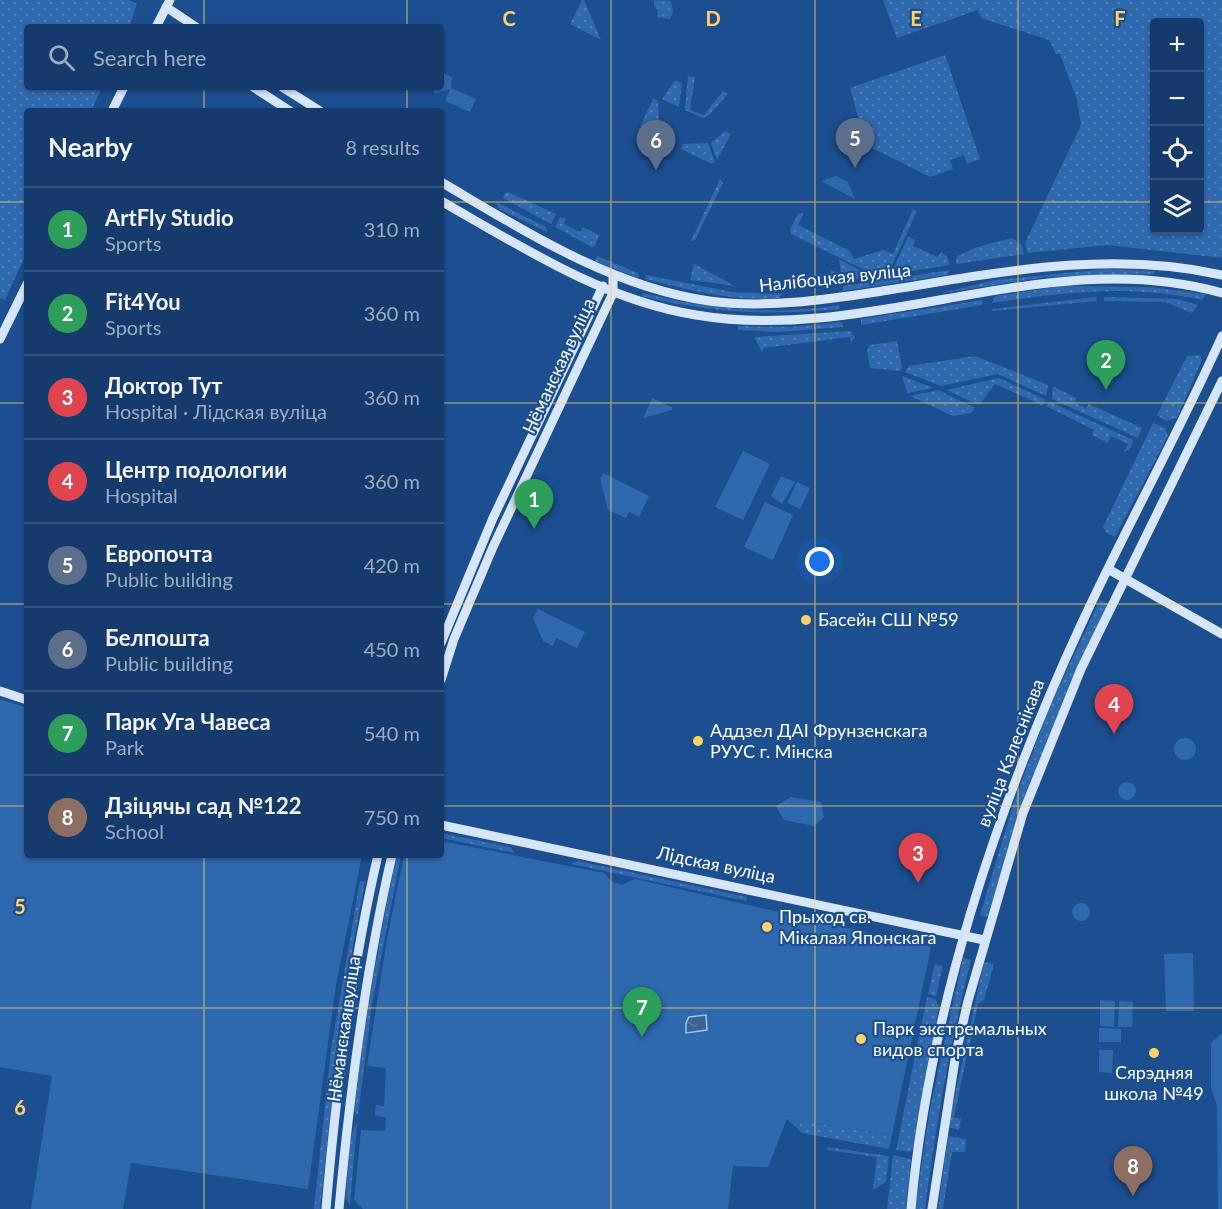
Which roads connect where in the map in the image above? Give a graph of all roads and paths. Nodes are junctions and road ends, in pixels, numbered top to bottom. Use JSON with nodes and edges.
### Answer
{"nodes":[{"id":1,"x":168,"y":3,"type":"edge"},
{"id":2,"x":157,"y":24,"type":"edge"},
{"id":3,"x":192,"y":24,"type":"edge"},
{"id":4,"x":122,"y":90,"type":"edge"},
{"id":5,"x":258,"y":90,"type":"edge"},
{"id":6,"x":287,"y":90,"type":"edge"},
{"id":7,"x":114,"y":108,"type":"edge"},
{"id":8,"x":285,"y":108,"type":"edge"},
{"id":9,"x":315,"y":108,"type":"edge"},
{"id":10,"x":444,"y":184,"type":"edge"},
{"id":11,"x":444,"y":203,"type":"edge"},
{"id":12,"x":613,"y":275,"type":"junction"},
{"id":13,"x":1222,"y":276,"type":"edge"},
{"id":14,"x":929,"y":284,"type":"junction"},
{"id":15,"x":601,"y":289,"type":"junction"},
{"id":16,"x":24,"y":290,"type":"edge"},
{"id":17,"x":613,"y":293,"type":"junction"},
{"id":18,"x":1222,"y":293,"type":"edge"},
{"id":19,"x":932,"y":300,"type":"junction"},
{"id":20,"x":1222,"y":336,"type":"edge"},
{"id":21,"x":0,"y":339,"type":"edge"},
{"id":22,"x":1222,"y":381,"type":"edge"},
{"id":23,"x":1108,"y":569,"type":"junction"},
{"id":24,"x":1127,"y":579,"type":"junction"},
{"id":25,"x":464,"y":586,"type":"junction"},
{"id":26,"x":474,"y":591,"type":"junction"},
{"id":27,"x":1222,"y":634,"type":"edge"},
{"id":28,"x":444,"y":636,"type":"edge"},
{"id":29,"x":444,"y":672,"type":"edge"},
{"id":30,"x":0,"y":691,"type":"edge"},
{"id":31,"x":24,"y":699,"type":"edge"},
{"id":32,"x":444,"y":826,"type":"edge"},
{"id":33,"x":377,"y":858,"type":"edge"},
{"id":34,"x":391,"y":858,"type":"edge"},
{"id":35,"x":964,"y":935,"type":"junction"},
{"id":36,"x":984,"y":940,"type":"junction"},
{"id":37,"x":326,"y":1209,"type":"edge"},
{"id":38,"x":337,"y":1209,"type":"edge"},
{"id":39,"x":911,"y":1209,"type":"edge"},
{"id":40,"x":932,"y":1209,"type":"edge"}],
"edges":[{"from":1,"to":2,"type":"main road"},
{"from":1,"to":3,"type":"main road"},
{"from":4,"to":7,"type":"main road"},
{"from":5,"to":8,"type":"main road"},
{"from":6,"to":9,"type":"main road"},
{"from":10,"to":12,"type":"main road","name":"Налібоцкая вуліца"},
{"from":11,"to":15,"type":"main road","name":"Налібоцкая вуліца"},
{"from":12,"to":14,"type":"main road","name":"Налібоцкая вуліца"},
{"from":12,"to":15,"type":"main road","name":"Нёманская вуліца"},
{"from":12,"to":17,"type":"main road","name":"Нёманская вуліца"},
{"from":13,"to":14,"type":"main road","name":"Налібоцкая вуліца"},
{"from":14,"to":19,"type":"main road"},
{"from":15,"to":17,"type":"main road","name":"Налібоцкая вуліца"},
{"from":15,"to":25,"type":"main road","name":"Нёманская вуліца"},
{"from":16,"to":21,"type":"main road"},
{"from":17,"to":19,"type":"main road","name":"Налібоцкая вуліца"},
{"from":17,"to":26,"type":"main road","name":"Нёманская вуліца"},
{"from":18,"to":19,"type":"main road","name":"Налібоцкая вуліца"},
{"from":20,"to":23,"type":"main road","name":"вуліца Калеснікава"},
{"from":22,"to":24,"type":"main road","name":"вуліца Калеснікава"},
{"from":23,"to":24,"type":"main road"},
{"from":23,"to":35,"type":"main road","name":"вуліца Калеснікава"},
{"from":24,"to":27,"type":"main road"},
{"from":24,"to":36,"type":"main road","name":"вуліца Калеснікава"},
{"from":25,"to":26,"type":"main road"},
{"from":25,"to":28,"type":"main road","name":"Нёманская вуліца"},
{"from":26,"to":29,"type":"main road","name":"Нёманская вуліца"},
{"from":30,"to":31,"type":"main road"},
{"from":32,"to":35,"type":"main road","name":"Лідская вуліца"},
{"from":33,"to":37,"type":"main road","name":"Нёманская вуліца"},
{"from":34,"to":38,"type":"main road","name":"Нёманская вуліца"},
{"from":35,"to":36,"type":"main road","name":"Лідская вуліца"},
{"from":35,"to":39,"type":"main road","name":"вуліца Калеснікава"},
{"from":36,"to":40,"type":"main road","name":"вуліца Калеснікава"},
{"from":37,"to":38,"type":"main road"}]}
